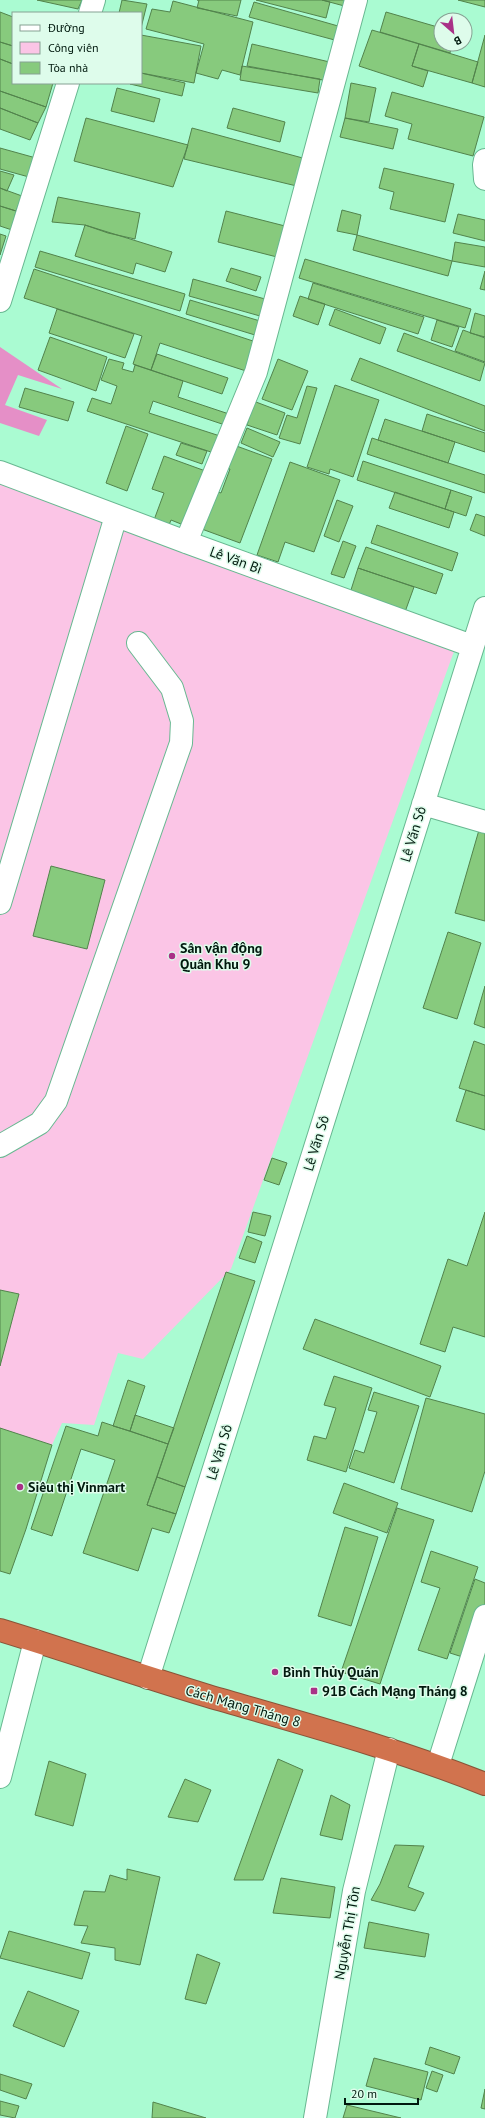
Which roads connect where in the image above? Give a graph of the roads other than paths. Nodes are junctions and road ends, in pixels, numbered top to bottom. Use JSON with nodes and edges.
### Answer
{"nodes":[{"id":1,"x":94,"y":0,"type":"edge"},
{"id":2,"x":356,"y":0,"type":"edge"},
{"id":3,"x":90,"y":12,"type":"edge"},
{"id":4,"x":68,"y":84,"type":"edge"},
{"id":5,"x":485,"y":160,"type":"edge"},
{"id":6,"x":485,"y":179,"type":"edge"},
{"id":7,"x":0,"y":301,"type":"edge"},
{"id":8,"x":0,"y":472,"type":"edge"},
{"id":9,"x":116,"y":516,"type":"junction"},
{"id":10,"x":186,"y":542,"type":"junction"},
{"id":11,"x":485,"y":608,"type":"edge"},
{"id":12,"x":138,"y":643,"type":"dead end"},
{"id":13,"x":472,"y":646,"type":"junction"},
{"id":14,"x":423,"y":804,"type":"junction"},
{"id":15,"x":485,"y":822,"type":"edge"},
{"id":16,"x":0,"y":903,"type":"edge"},
{"id":17,"x":0,"y":1146,"type":"edge"},
{"id":18,"x":485,"y":1616,"type":"edge"},
{"id":19,"x":0,"y":1630,"type":"edge"},
{"id":20,"x":35,"y":1641,"type":"junction"},
{"id":21,"x":148,"y":1678,"type":"junction"},
{"id":22,"x":389,"y":1749,"type":"junction"},
{"id":23,"x":438,"y":1765,"type":"junction"},
{"id":24,"x":0,"y":1777,"type":"edge"},
{"id":25,"x":485,"y":1784,"type":"edge"},
{"id":26,"x":315,"y":2118,"type":"edge"}],
"edges":[{"from":1,"to":3,"type":"street"},
{"from":2,"to":10,"type":"street"},
{"from":4,"to":7,"type":"street"},
{"from":5,"to":6,"type":"street"},
{"from":8,"to":9,"type":"street","name":"Lê Văn Bì"},
{"from":9,"to":10,"type":"street","name":"Lê Văn Bì"},
{"from":9,"to":16,"type":"street"},
{"from":10,"to":13,"type":"street","name":"Lê Văn Bì"},
{"from":11,"to":13,"type":"street","name":"Lê Văn Sô"},
{"from":12,"to":17,"type":"street"},
{"from":13,"to":14,"type":"street","name":"Lê Văn Sô"},
{"from":14,"to":15,"type":"street"},
{"from":14,"to":21,"type":"street","name":"Lê Văn Sô"},
{"from":18,"to":23,"type":"street"},
{"from":19,"to":20,"type":"highway","name":"Cách Mạng Tháng 8"},
{"from":20,"to":21,"type":"highway","name":"Cách Mạng Tháng 8"},
{"from":20,"to":24,"type":"street"},
{"from":21,"to":22,"type":"highway","name":"Cách Mạng Tháng 8"},
{"from":22,"to":23,"type":"highway","name":"Cách Mạng Tháng 8"},
{"from":22,"to":26,"type":"street","name":"Nguyễn Thị Tồn"},
{"from":23,"to":25,"type":"highway","name":"Cách Mạng Tháng 8"}]}
